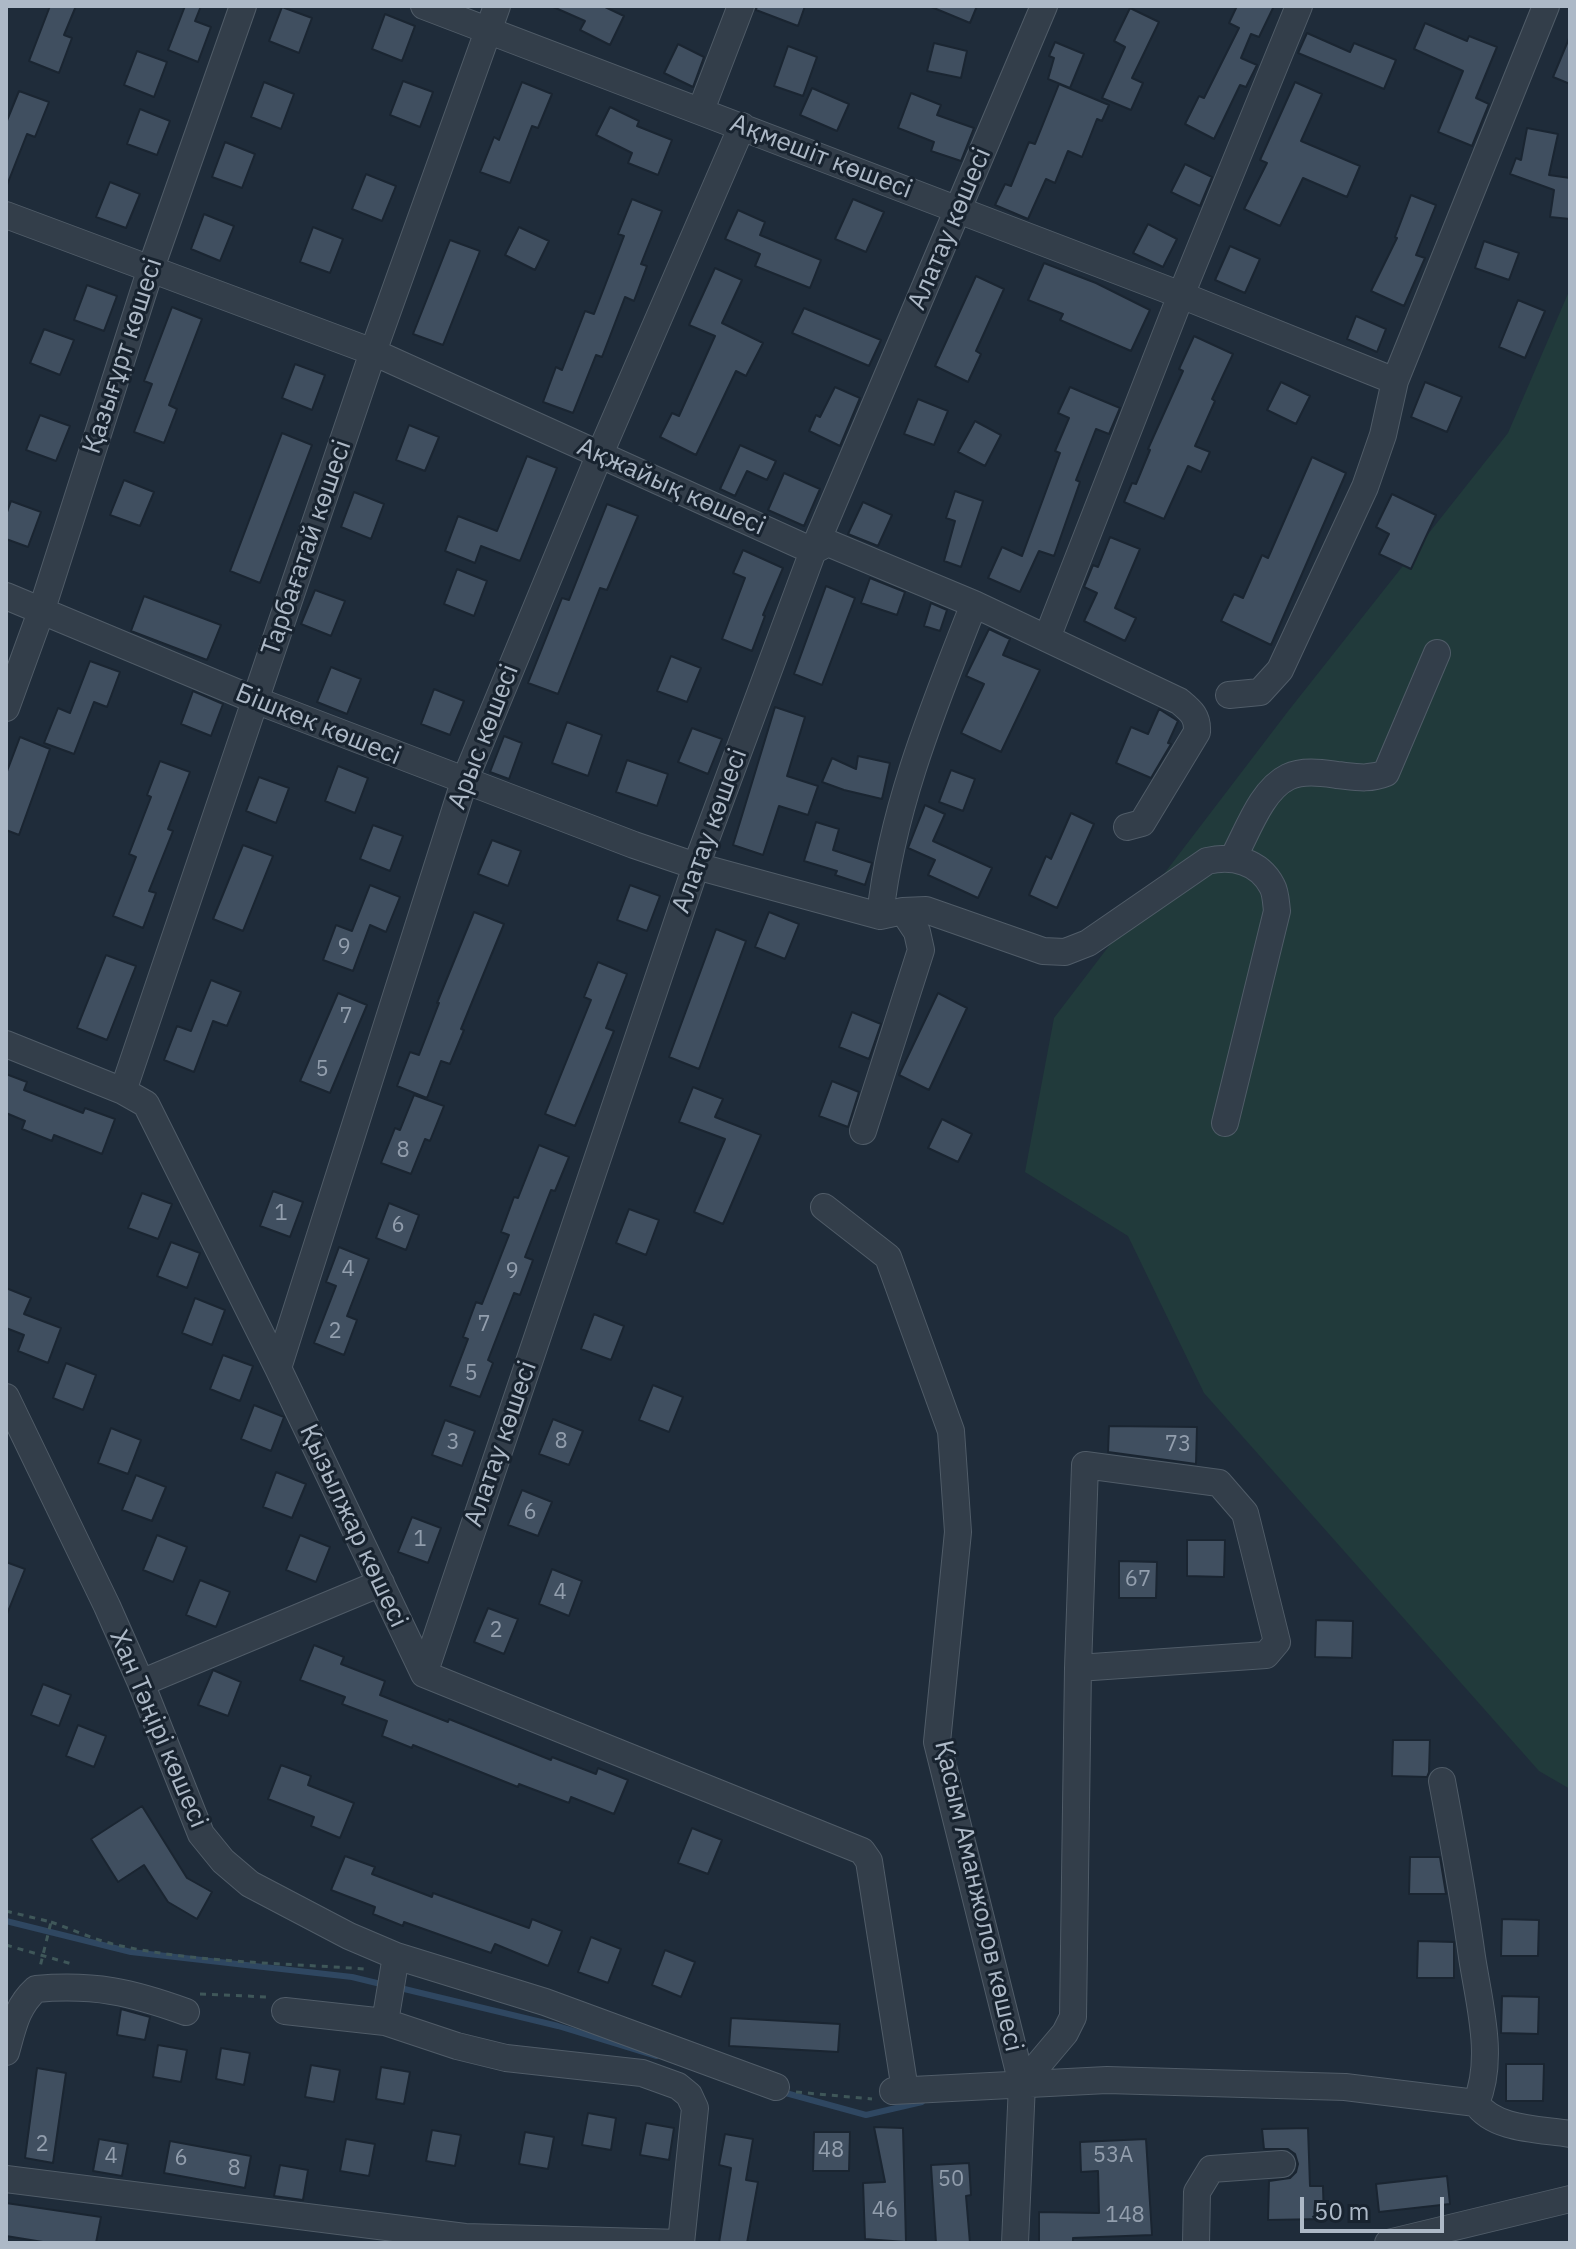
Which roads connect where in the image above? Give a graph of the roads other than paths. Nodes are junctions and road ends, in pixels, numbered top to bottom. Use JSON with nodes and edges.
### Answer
{"nodes":[{"id":1,"x":243,"y":6,"type":"edge"},
{"id":2,"x":424,"y":6,"type":"edge"},
{"id":3,"x":741,"y":6,"type":"edge"},
{"id":4,"x":1044,"y":6,"type":"edge"},
{"id":5,"x":1299,"y":6,"type":"edge"},
{"id":6,"x":1546,"y":6,"type":"edge"},
{"id":7,"x":493,"y":18,"type":"edge"},
{"id":8,"x":701,"y":110,"type":"junction"},
{"id":9,"x":742,"y":126,"type":"junction"},
{"id":10,"x":958,"y":210,"type":"junction"},
{"id":11,"x":6,"y":215,"type":"edge"},
{"id":12,"x":151,"y":268,"type":"junction"},
{"id":13,"x":1181,"y":295,"type":"junction"},
{"id":14,"x":373,"y":352,"type":"junction"},
{"id":15,"x":1395,"y":381,"type":"junction"},
{"id":16,"x":599,"y":456,"type":"junction"},
{"id":17,"x":813,"y":551,"type":"junction"},
{"id":18,"x":6,"y":596,"type":"edge"},
{"id":19,"x":974,"y":604,"type":"junction"},
{"id":20,"x":42,"y":609,"type":"junction"},
{"id":21,"x":1047,"y":638,"type":"junction"},
{"id":22,"x":1437,"y":653,"type":"dead end"},
{"id":23,"x":1229,"y":695,"type":"dead end"},
{"id":24,"x":255,"y":700,"type":"junction"},
{"id":25,"x":6,"y":708,"type":"edge"},
{"id":26,"x":464,"y":782,"type":"junction"},
{"id":27,"x":1127,"y":827,"type":"dead end"},
{"id":28,"x":1233,"y":858,"type":"junction"},
{"id":29,"x":696,"y":866,"type":"junction"},
{"id":30,"x":892,"y":914,"type":"junction"},
{"id":31,"x":6,"y":1044,"type":"edge"},
{"id":32,"x":123,"y":1091,"type":"junction"},
{"id":33,"x":1225,"y":1123,"type":"dead end"},
{"id":34,"x":863,"y":1131,"type":"dead end"},
{"id":35,"x":824,"y":1207,"type":"dead end"},
{"id":36,"x":278,"y":1368,"type":"junction"},
{"id":37,"x":8,"y":1410,"type":"edge"},
{"id":38,"x":381,"y":1583,"type":"junction"},
{"id":39,"x":1078,"y":1668,"type":"junction"},
{"id":40,"x":424,"y":1674,"type":"junction"},
{"id":41,"x":141,"y":1683,"type":"junction"},
{"id":42,"x":1442,"y":1781,"type":"dead end"},
{"id":43,"x":391,"y":1986,"type":"junction"},
{"id":44,"x":193,"y":2004,"type":"road end"},
{"id":45,"x":278,"y":2004,"type":"road end"},
{"id":46,"x":6,"y":2052,"type":"edge"},
{"id":47,"x":776,"y":2087,"type":"road end"},
{"id":48,"x":1022,"y":2087,"type":"junction"},
{"id":49,"x":1476,"y":2103,"type":"junction"},
{"id":50,"x":1570,"y":2134,"type":"edge"},
{"id":51,"x":1282,"y":2164,"type":"dead end"},
{"id":52,"x":6,"y":2179,"type":"edge"},
{"id":53,"x":1570,"y":2199,"type":"edge"},
{"id":54,"x":572,"y":2241,"type":"edge"},
{"id":55,"x":1015,"y":2243,"type":"edge"},
{"id":56,"x":1196,"y":2243,"type":"edge"},
{"id":57,"x":1388,"y":2243,"type":"edge"}],
"edges":[{"from":1,"to":12,"type":"street","name":"Қазығұрт көшесі"},
{"from":2,"to":7,"type":"street","name":"Ақмешіт көшесі"},
{"from":3,"to":8,"type":"street"},
{"from":4,"to":10,"type":"street","name":"Алатау көшесі"},
{"from":5,"to":13,"type":"street"},
{"from":6,"to":15,"type":"street"},
{"from":7,"to":8,"type":"street","name":"Ақмешіт көшесі"},
{"from":7,"to":14,"type":"street","name":"Тарбағатай көшесі"},
{"from":8,"to":9,"type":"street","name":"Ақмешіт көшесі"},
{"from":9,"to":10,"type":"street","name":"Ақмешіт көшесі"},
{"from":9,"to":16,"type":"street","name":"Арыс көшесі"},
{"from":10,"to":13,"type":"street","name":"Ақмешіт көшесі"},
{"from":10,"to":17,"type":"street","name":"Алатау көшесі"},
{"from":11,"to":12,"type":"street","name":"Ақжайық көшесі"},
{"from":12,"to":14,"type":"street","name":"Ақжайық көшесі"},
{"from":12,"to":20,"type":"street","name":"Қазығұрт көшесі"},
{"from":13,"to":15,"type":"street","name":"Ақмешіт көшесі"},
{"from":13,"to":21,"type":"street"},
{"from":14,"to":16,"type":"street","name":"Ақжайық көшесі"},
{"from":14,"to":24,"type":"street","name":"Тарбағатай көшесі"},
{"from":15,"to":23,"type":"street"},
{"from":16,"to":17,"type":"street","name":"Ақжайық көшесі"},
{"from":16,"to":26,"type":"street","name":"Арыс көшесі"},
{"from":17,"to":19,"type":"street","name":"Ақжайық көшесі"},
{"from":17,"to":29,"type":"street","name":"Алатау көшесі"},
{"from":18,"to":20,"type":"street","name":"Бішкек көшесі"},
{"from":19,"to":21,"type":"street","name":"Ақжайық көшесі"},
{"from":19,"to":30,"type":"street"},
{"from":20,"to":24,"type":"street","name":"Бішкек көшесі"},
{"from":20,"to":25,"type":"street","name":"Қазығұрт көшесі"},
{"from":21,"to":27,"type":"street","name":"Ақжайық көшесі"},
{"from":22,"to":28,"type":"street"},
{"from":24,"to":26,"type":"street","name":"Бішкек көшесі"},
{"from":24,"to":32,"type":"street","name":"Тарбағатай көшесі"},
{"from":26,"to":29,"type":"street","name":"Бішкек көшесі"},
{"from":26,"to":36,"type":"street","name":"Арыс көшесі"},
{"from":28,"to":30,"type":"street","name":"Бішкек көшесі"},
{"from":28,"to":33,"type":"street"},
{"from":29,"to":30,"type":"street","name":"Бішкек көшесі"},
{"from":29,"to":40,"type":"street","name":"Алатау көшесі"},
{"from":30,"to":34,"type":"street"},
{"from":31,"to":32,"type":"street","name":"Қызылжар көшесі"},
{"from":32,"to":36,"type":"street","name":"Қызылжар көшесі"},
{"from":35,"to":48,"type":"street","name":"Қасым Аманжолов көшесі"},
{"from":36,"to":38,"type":"street","name":"Қызылжар көшесі"},
{"from":37,"to":41,"type":"street","name":"Хан Тәңірі көшесі"},
{"from":38,"to":40,"type":"street","name":"Қызылжар көшесі"},
{"from":38,"to":41,"type":"street"},
{"from":39,"to":39,"type":"street"},
{"from":39,"to":48,"type":"street"},
{"from":40,"to":48,"type":"street"},
{"from":41,"to":43,"type":"street","name":"Хан Тәңірі көшесі"},
{"from":42,"to":49,"type":"street"},
{"from":43,"to":45,"type":"street"},
{"from":43,"to":47,"type":"street","name":"Хан Тәңірі көшесі"},
{"from":43,"to":54,"type":"street"},
{"from":44,"to":46,"type":"street"},
{"from":48,"to":49,"type":"street"},
{"from":48,"to":55,"type":"street","name":"Қасым Аманжолов көшесі"},
{"from":49,"to":50,"type":"street"},
{"from":51,"to":56,"type":"street"},
{"from":52,"to":54,"type":"street"},
{"from":53,"to":57,"type":"street"}]}
